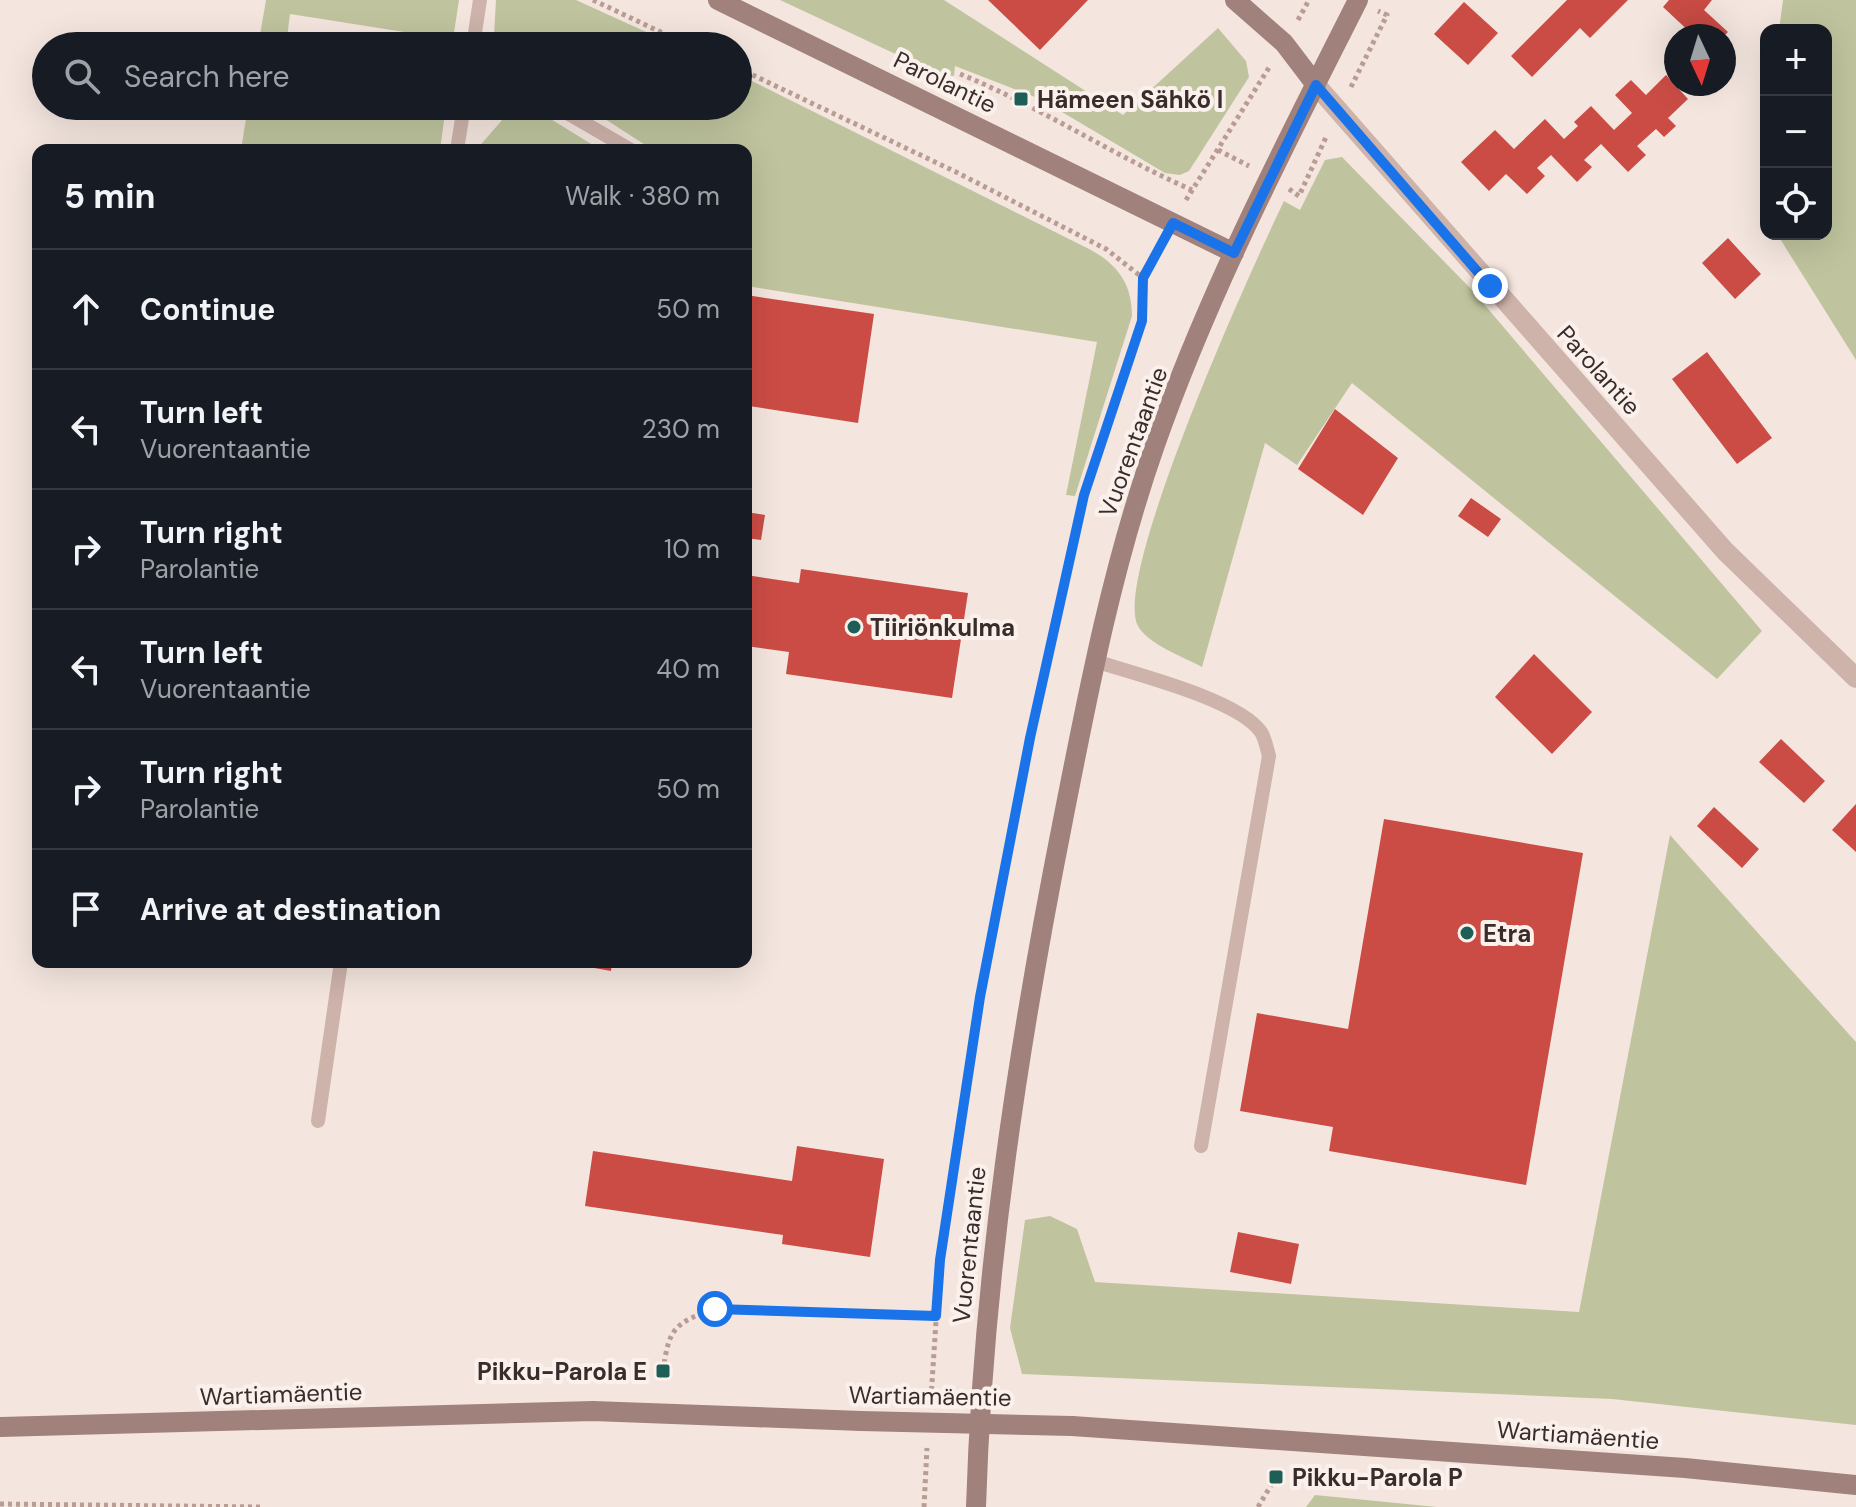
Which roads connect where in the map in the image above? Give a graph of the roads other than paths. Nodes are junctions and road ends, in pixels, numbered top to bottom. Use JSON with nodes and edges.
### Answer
{"nodes":[{"id":1,"x":480,"y":0,"type":"edge"},
{"id":2,"x":718,"y":0,"type":"edge"},
{"id":3,"x":1235,"y":0,"type":"edge"},
{"id":4,"x":1358,"y":0,"type":"edge"},
{"id":5,"x":475,"y":32,"type":"edge"},
{"id":6,"x":1316,"y":85,"type":"junction"},
{"id":7,"x":462,"y":120,"type":"edge"},
{"id":8,"x":579,"y":120,"type":"edge"},
{"id":9,"x":458,"y":144,"type":"edge"},
{"id":10,"x":621,"y":144,"type":"edge"},
{"id":11,"x":1234,"y":253,"type":"junction"},
{"id":12,"x":1095,"y":661,"type":"junction"},
{"id":13,"x":1856,"y":678,"type":"edge"},
{"id":14,"x":340,"y":968,"type":"edge"},
{"id":15,"x":318,"y":1121,"type":"dead end"},
{"id":16,"x":1201,"y":1146,"type":"dead end"},
{"id":17,"x":0,"y":1427,"type":"edge"},
{"id":18,"x":1856,"y":1485,"type":"edge"},
{"id":19,"x":976,"y":1507,"type":"edge"}],
"edges":[{"from":1,"to":5,"type":"lane"},
{"from":2,"to":11,"type":"main road","name":"Parolantie"},
{"from":3,"to":6,"type":"main road"},
{"from":4,"to":6,"type":"main road","name":"Vuorentaantie"},
{"from":6,"to":11,"type":"main road","name":"Vuorentaantie"},
{"from":6,"to":13,"type":"street","name":"Parolantie"},
{"from":7,"to":9,"type":"lane"},
{"from":8,"to":10,"type":"lane"},
{"from":11,"to":12,"type":"main road","name":"Vuorentaantie"},
{"from":12,"to":16,"type":"lane"},
{"from":12,"to":19,"type":"main road","name":"Vuorentaantie"},
{"from":14,"to":15,"type":"lane"},
{"from":17,"to":18,"type":"main road","name":"Wartiamäentie","bridge":true}]}
